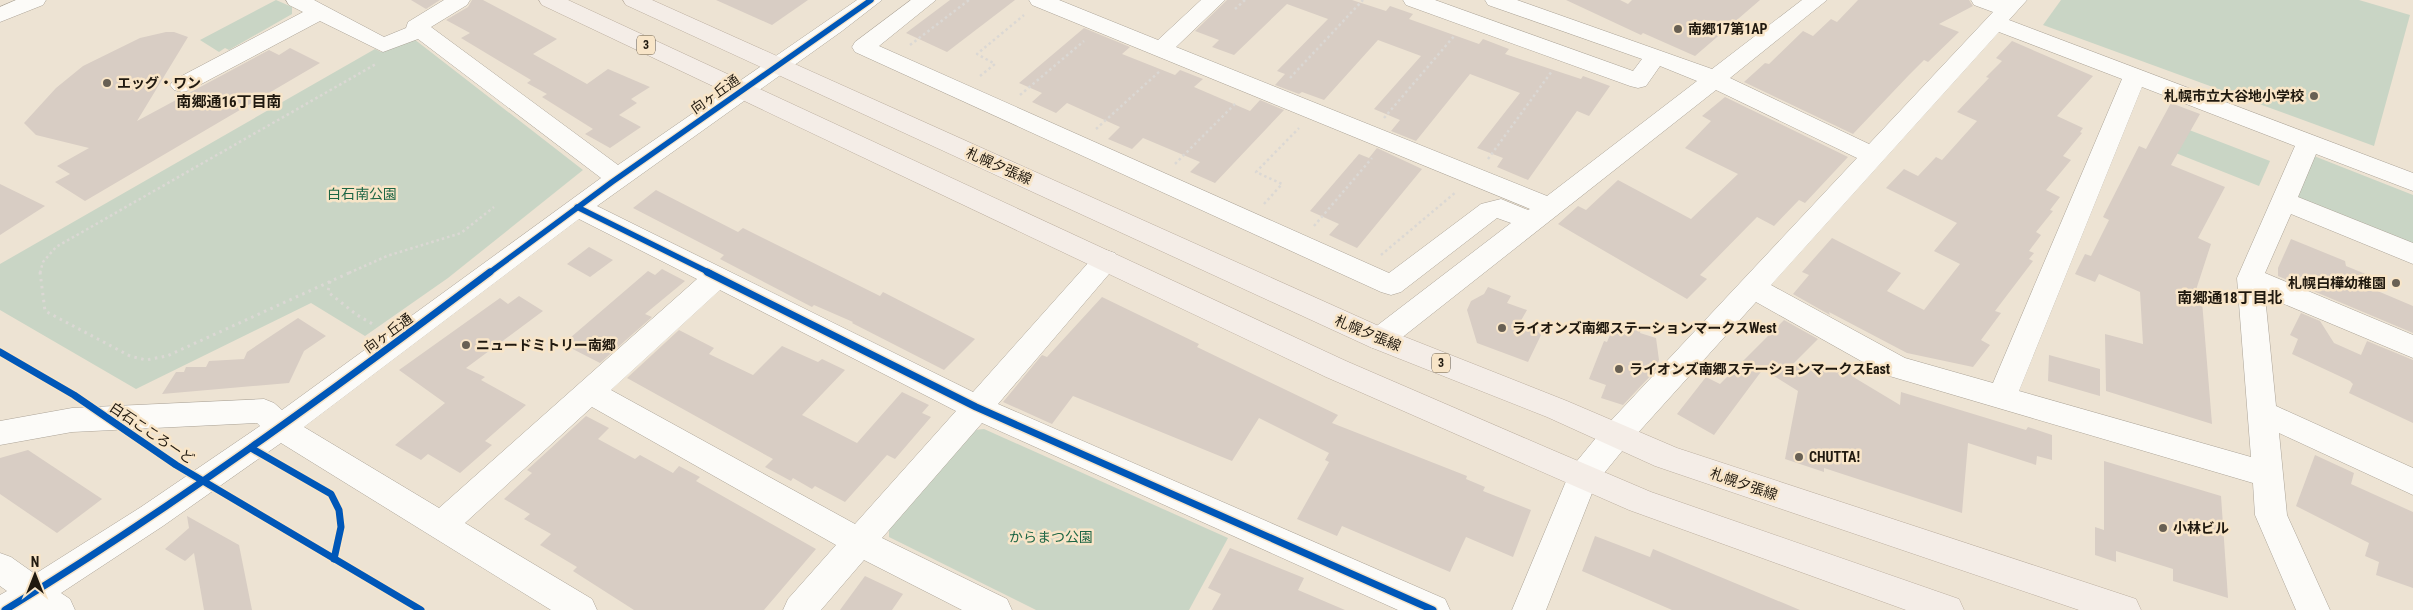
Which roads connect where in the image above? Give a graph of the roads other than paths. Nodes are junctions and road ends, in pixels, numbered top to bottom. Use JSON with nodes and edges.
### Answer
{"nodes":[{"id":1,"x":35,"y":0,"type":"edge"},
{"id":2,"x":297,"y":0,"type":"edge"},
{"id":3,"x":459,"y":0,"type":"edge"},
{"id":4,"x":550,"y":0,"type":"edge"},
{"id":5,"x":871,"y":0,"type":"edge"},
{"id":6,"x":925,"y":0,"type":"edge"},
{"id":7,"x":1041,"y":0,"type":"edge"},
{"id":8,"x":1214,"y":0,"type":"edge"},
{"id":9,"x":1414,"y":0,"type":"edge"},
{"id":10,"x":1496,"y":0,"type":"edge"},
{"id":11,"x":1816,"y":0,"type":"edge"},
{"id":12,"x":1982,"y":0,"type":"edge"},
{"id":13,"x":649,"y":2,"type":"edge"},
{"id":14,"x":2006,"y":11,"type":"edge"},
{"id":15,"x":319,"y":12,"type":"junction"},
{"id":16,"x":0,"y":15,"type":"edge"},
{"id":17,"x":420,"y":30,"type":"junction"},
{"id":18,"x":1169,"y":52,"type":"junction"},
{"id":19,"x":1656,"y":56,"type":"junction"},
{"id":20,"x":778,"y":67,"type":"junction"},
{"id":21,"x":2135,"y":77,"type":"junction"},
{"id":22,"x":1713,"y":79,"type":"junction"},
{"id":23,"x":182,"y":85,"type":"dead end"},
{"id":24,"x":742,"y":90,"type":"junction"},
{"id":25,"x":2308,"y":143,"type":"junction"},
{"id":26,"x":1873,"y":156,"type":"junction"},
{"id":27,"x":618,"y":178,"type":"junction"},
{"id":28,"x":2413,"y":182,"type":"edge"},
{"id":29,"x":2284,"y":201,"type":"junction"},
{"id":30,"x":577,"y":207,"type":"junction"},
{"id":31,"x":1551,"y":207,"type":"junction"},
{"id":32,"x":1531,"y":222,"type":"junction"},
{"id":33,"x":2413,"y":254,"type":"edge"},
{"id":34,"x":1106,"y":260,"type":"junction"},
{"id":35,"x":716,"y":278,"type":"junction"},
{"id":36,"x":2250,"y":278,"type":"junction"},
{"id":37,"x":1752,"y":287,"type":"junction"},
{"id":38,"x":1380,"y":339,"type":"junction"},
{"id":39,"x":2413,"y":347,"type":"edge"},
{"id":40,"x":590,"y":392,"type":"junction"},
{"id":41,"x":2001,"y":398,"type":"junction"},
{"id":42,"x":976,"y":407,"type":"junction"},
{"id":43,"x":2261,"y":412,"type":"junction"},
{"id":44,"x":280,"y":427,"type":"junction"},
{"id":45,"x":0,"y":434,"type":"edge"},
{"id":46,"x":1616,"y":436,"type":"junction"},
{"id":47,"x":2266,"y":474,"type":"junction"},
{"id":48,"x":1582,"y":476,"type":"junction"},
{"id":49,"x":2413,"y":482,"type":"edge"},
{"id":50,"x":442,"y":524,"type":"junction"},
{"id":51,"x":859,"y":542,"type":"junction"},
{"id":52,"x":0,"y":567,"type":"edge"},
{"id":53,"x":46,"y":601,"type":"edge"},
{"id":54,"x":5,"y":610,"type":"edge"},
{"id":55,"x":580,"y":610,"type":"edge"},
{"id":56,"x":800,"y":610,"type":"edge"},
{"id":57,"x":995,"y":610,"type":"edge"},
{"id":58,"x":1433,"y":610,"type":"edge"},
{"id":59,"x":1529,"y":610,"type":"edge"},
{"id":60,"x":1947,"y":610,"type":"edge"},
{"id":61,"x":2124,"y":610,"type":"edge"},
{"id":62,"x":2313,"y":610,"type":"edge"}],
"edges":[{"from":1,"to":16,"type":"street"},
{"from":2,"to":15,"type":"street"},
{"from":3,"to":17,"type":"street"},
{"from":4,"to":24,"type":"main road","number":"3"},
{"from":5,"to":20,"type":"street","name":"向ヶ丘通"},
{"from":6,"to":32,"type":"street"},
{"from":7,"to":18,"type":"street"},
{"from":8,"to":18,"type":"street"},
{"from":9,"to":19,"type":"street"},
{"from":10,"to":19,"type":"street"},
{"from":11,"to":22,"type":"street"},
{"from":12,"to":14,"type":"street"},
{"from":13,"to":20,"type":"main road","name":"札幌夕張線","number":"3"},
{"from":14,"to":21,"type":"street"},
{"from":14,"to":26,"type":"street"},
{"from":15,"to":17,"type":"street"},
{"from":15,"to":23,"type":"street"},
{"from":17,"to":27,"type":"street"},
{"from":18,"to":31,"type":"street"},
{"from":19,"to":22,"type":"street"},
{"from":20,"to":24,"type":"street","name":"向ヶ丘通"},
{"from":20,"to":38,"type":"main road","name":"札幌夕張線","number":"3"},
{"from":21,"to":25,"type":"street"},
{"from":21,"to":41,"type":"street"},
{"from":22,"to":26,"type":"street"},
{"from":22,"to":31,"type":"street"},
{"from":24,"to":27,"type":"street","name":"向ヶ丘通"},
{"from":24,"to":34,"type":"main road","number":"3"},
{"from":25,"to":28,"type":"street"},
{"from":25,"to":29,"type":"street"},
{"from":26,"to":37,"type":"street"},
{"from":27,"to":30,"type":"street","name":"向ヶ丘通"},
{"from":29,"to":33,"type":"street"},
{"from":29,"to":36,"type":"street"},
{"from":30,"to":35,"type":"street"},
{"from":30,"to":44,"type":"street","name":"向ヶ丘通"},
{"from":31,"to":32,"type":"street"},
{"from":32,"to":38,"type":"street"},
{"from":34,"to":42,"type":"street"},
{"from":34,"to":48,"type":"main road","number":"3"},
{"from":35,"to":40,"type":"street"},
{"from":35,"to":42,"type":"street"},
{"from":36,"to":39,"type":"street"},
{"from":36,"to":43,"type":"street"},
{"from":37,"to":41,"type":"street"},
{"from":37,"to":46,"type":"street"},
{"from":38,"to":46,"type":"main road","name":"札幌夕張線","number":"3"},
{"from":40,"to":50,"type":"street"},
{"from":40,"to":51,"type":"street"},
{"from":41,"to":47,"type":"street"},
{"from":42,"to":51,"type":"street"},
{"from":42,"to":58,"type":"street"},
{"from":43,"to":47,"type":"street"},
{"from":43,"to":49,"type":"street"},
{"from":44,"to":45,"type":"street"},
{"from":44,"to":50,"type":"street"},
{"from":44,"to":53,"type":"street","name":"向ヶ丘通"},
{"from":46,"to":48,"type":"street"},
{"from":46,"to":61,"type":"main road","name":"札幌夕張線","number":"3"},
{"from":47,"to":62,"type":"street"},
{"from":48,"to":59,"type":"street"},
{"from":48,"to":60,"type":"main road","number":"3"},
{"from":50,"to":55,"type":"street"},
{"from":51,"to":56,"type":"street"},
{"from":51,"to":57,"type":"street"},
{"from":52,"to":53,"type":"street"},
{"from":53,"to":54,"type":"street","name":"向ヶ丘通"}]}
